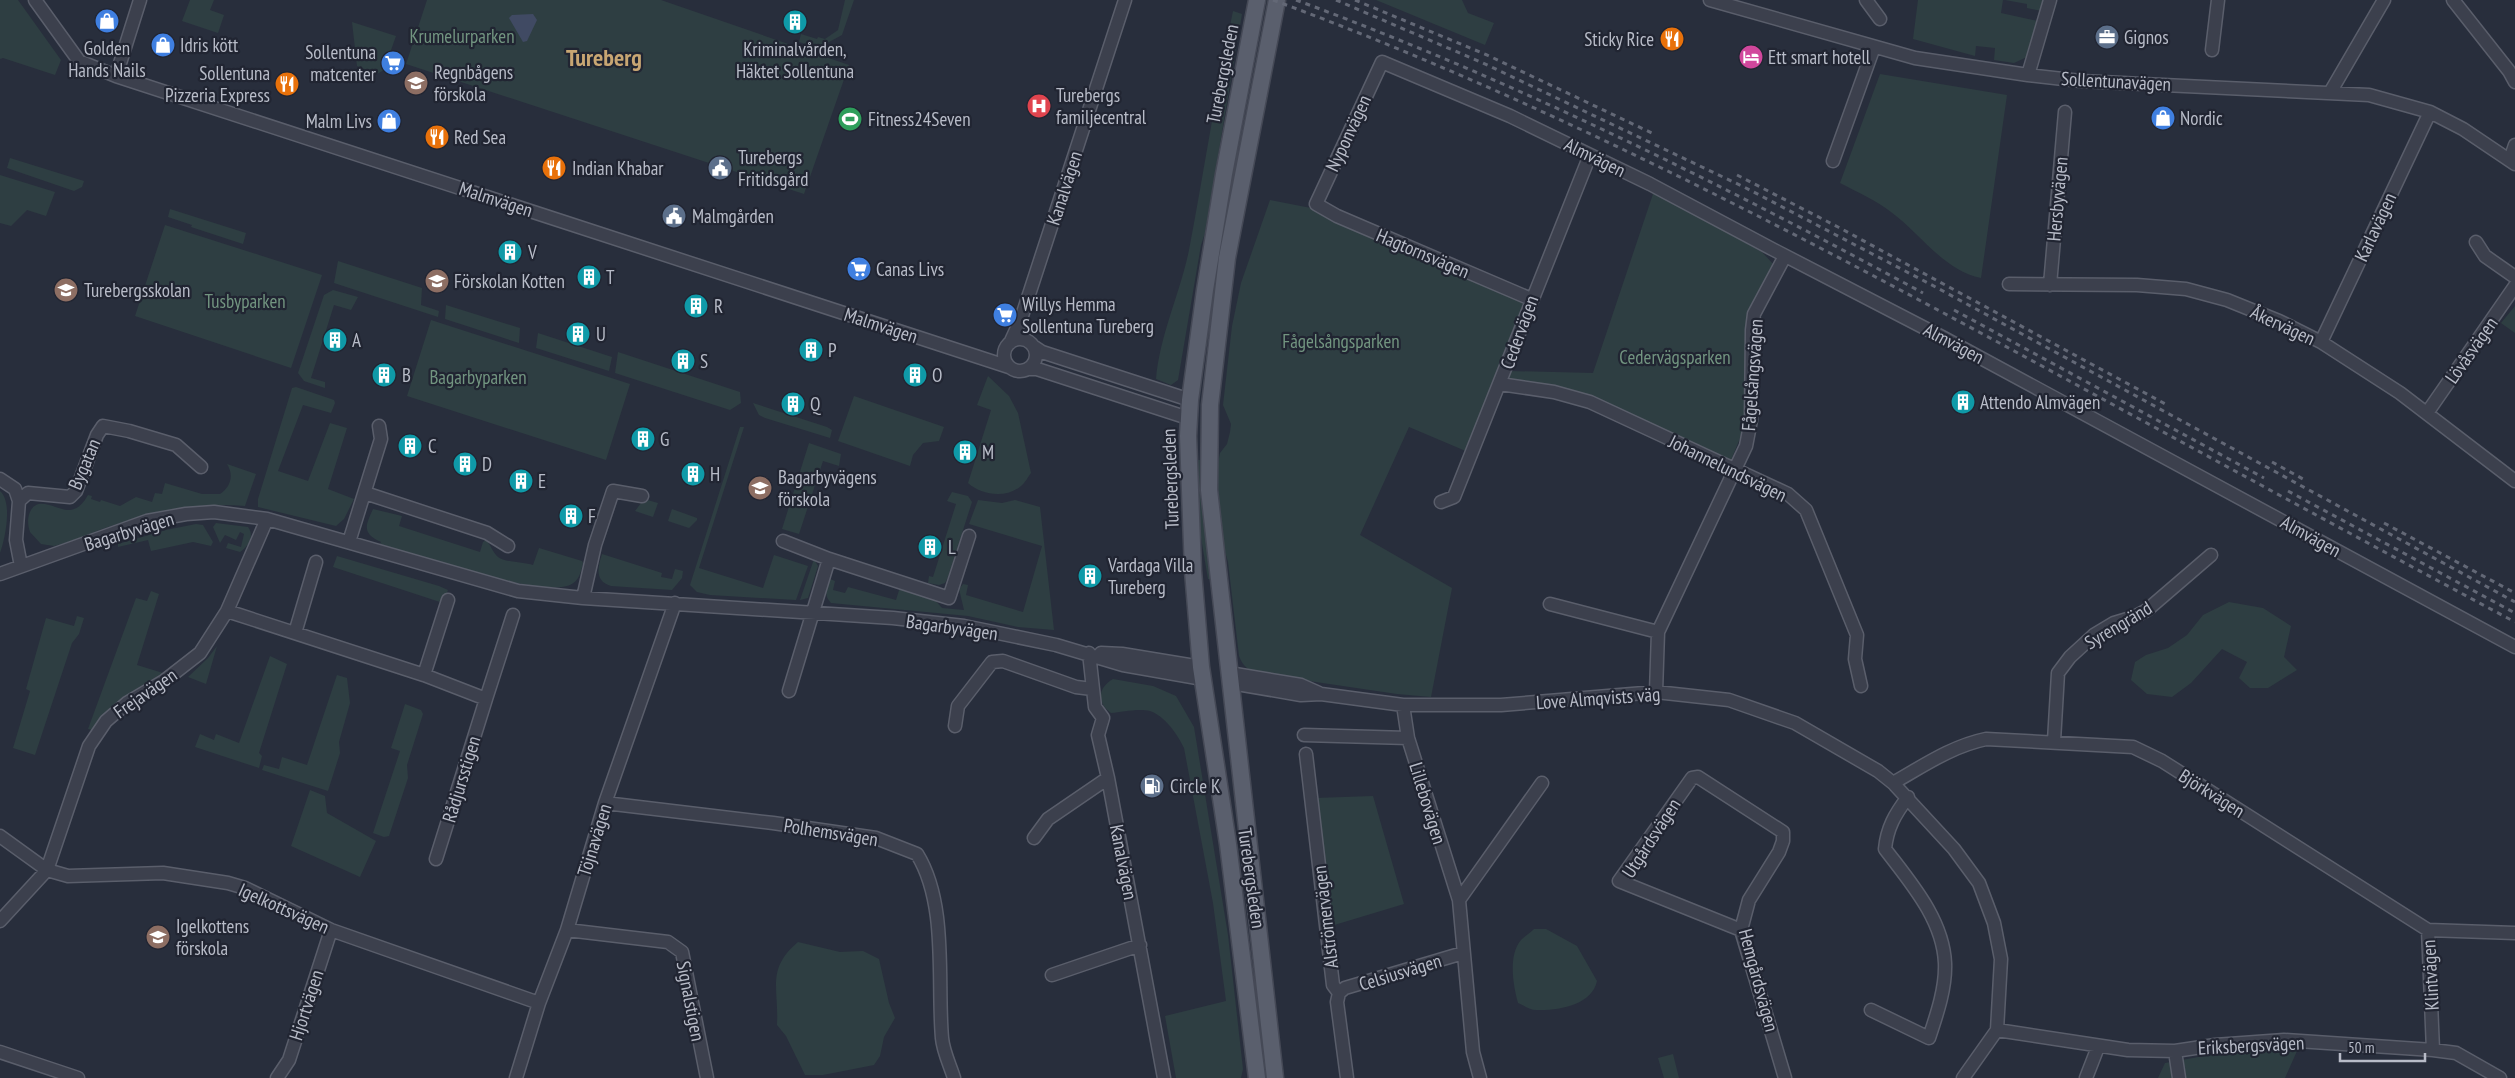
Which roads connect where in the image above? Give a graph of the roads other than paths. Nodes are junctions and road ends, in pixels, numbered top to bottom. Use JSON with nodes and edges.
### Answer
{"nodes":[{"id":1,"x":35,"y":0,"type":"edge"},
{"id":2,"x":140,"y":0,"type":"edge"},
{"id":3,"x":1124,"y":0,"type":"edge"},
{"id":4,"x":1258,"y":0,"type":"edge"},
{"id":5,"x":1277,"y":0,"type":"edge"},
{"id":6,"x":1710,"y":0,"type":"edge"},
{"id":7,"x":1866,"y":0,"type":"edge"},
{"id":8,"x":2050,"y":0,"type":"edge"},
{"id":9,"x":2218,"y":0,"type":"edge"},
{"id":10,"x":2384,"y":0,"type":"edge"},
{"id":11,"x":2453,"y":0,"type":"edge"},
{"id":12,"x":1880,"y":19,"type":"dead end"},
{"id":13,"x":1874,"y":47,"type":"junction"},
{"id":14,"x":2212,"y":50,"type":"dead end"},
{"id":15,"x":1382,"y":62,"type":"joint"},
{"id":16,"x":2028,"y":75,"type":"junction"},
{"id":17,"x":116,"y":76,"type":"junction"},
{"id":18,"x":2515,"y":82,"type":"edge"},
{"id":19,"x":2331,"y":91,"type":"junction"},
{"id":20,"x":2064,"y":112,"type":"dead end"},
{"id":21,"x":2430,"y":112,"type":"junction"},
{"id":22,"x":2515,"y":145,"type":"edge"},
{"id":23,"x":1590,"y":155,"type":"junction"},
{"id":24,"x":1833,"y":161,"type":"dead end"},
{"id":25,"x":2513,"y":162,"type":"edge"},
{"id":26,"x":1316,"y":204,"type":"joint"},
{"id":27,"x":2476,"y":242,"type":"dead end"},
{"id":28,"x":1784,"y":256,"type":"junction"},
{"id":29,"x":2515,"y":277,"type":"edge"},
{"id":30,"x":2010,"y":284,"type":"dead end"},
{"id":31,"x":2050,"y":285,"type":"junction"},
{"id":32,"x":2515,"y":286,"type":"edge"},
{"id":33,"x":1531,"y":299,"type":"junction"},
{"id":34,"x":1021,"y":319,"type":"junction"},
{"id":35,"x":2321,"y":342,"type":"junction"},
{"id":36,"x":1032,"y":344,"type":"junction"},
{"id":37,"x":1008,"y":345,"type":"junction"},
{"id":38,"x":985,"y":358,"type":"junction"},
{"id":39,"x":1009,"y":368,"type":"junction"},
{"id":40,"x":1029,"y":369,"type":"junction"},
{"id":41,"x":1500,"y":384,"type":"junction"},
{"id":42,"x":1190,"y":400,"type":"junction"},
{"id":43,"x":1210,"y":412,"type":"junction"},
{"id":44,"x":2427,"y":413,"type":"junction"},
{"id":45,"x":1188,"y":418,"type":"junction"},
{"id":46,"x":379,"y":426,"type":"dead end"},
{"id":47,"x":201,"y":467,"type":"dead end"},
{"id":48,"x":1736,"y":468,"type":"junction"},
{"id":49,"x":0,"y":479,"type":"edge"},
{"id":50,"x":2515,"y":481,"type":"edge"},
{"id":51,"x":365,"y":493,"type":"junction"},
{"id":52,"x":642,"y":496,"type":"dead end"},
{"id":53,"x":19,"y":501,"type":"junction"},
{"id":54,"x":1442,"y":502,"type":"dead end"},
{"id":55,"x":267,"y":519,"type":"junction"},
{"id":56,"x":969,"y":536,"type":"dead end"},
{"id":57,"x":349,"y":542,"type":"junction"},
{"id":58,"x":782,"y":542,"type":"dead end"},
{"id":59,"x":508,"y":546,"type":"dead end"},
{"id":60,"x":2211,"y":555,"type":"dead end"},
{"id":61,"x":829,"y":559,"type":"junction"},
{"id":62,"x":316,"y":562,"type":"dead end"},
{"id":63,"x":21,"y":566,"type":"junction"},
{"id":64,"x":0,"y":574,"type":"edge"},
{"id":65,"x":583,"y":598,"type":"junction"},
{"id":66,"x":448,"y":600,"type":"dead end"},
{"id":67,"x":674,"y":604,"type":"junction"},
{"id":68,"x":1550,"y":604,"type":"dead end"},
{"id":69,"x":227,"y":611,"type":"junction"},
{"id":70,"x":812,"y":612,"type":"junction"},
{"id":71,"x":513,"y":615,"type":"dead end"},
{"id":72,"x":1658,"y":632,"type":"junction"},
{"id":73,"x":295,"y":633,"type":"junction"},
{"id":74,"x":2515,"y":648,"type":"edge"},
{"id":75,"x":1089,"y":653,"type":"junction"},
{"id":76,"x":1202,"y":673,"type":"junction"},
{"id":77,"x":424,"y":676,"type":"junction"},
{"id":78,"x":1230,"y":678,"type":"junction"},
{"id":79,"x":1861,"y":686,"type":"dead end"},
{"id":80,"x":1092,"y":689,"type":"junction"},
{"id":81,"x":789,"y":690,"type":"dead end"},
{"id":82,"x":1656,"y":692,"type":"junction"},
{"id":83,"x":486,"y":699,"type":"junction"},
{"id":84,"x":1402,"y":705,"type":"junction"},
{"id":85,"x":956,"y":726,"type":"dead end"},
{"id":86,"x":1304,"y":735,"type":"dead end"},
{"id":87,"x":1408,"y":738,"type":"junction"},
{"id":88,"x":2054,"y":741,"type":"junction"},
{"id":89,"x":1306,"y":754,"type":"dead end"},
{"id":90,"x":1108,"y":778,"type":"junction"},
{"id":91,"x":1542,"y":783,"type":"dead end"},
{"id":92,"x":1893,"y":783,"type":"junction"},
{"id":93,"x":1908,"y":798,"type":"junction"},
{"id":94,"x":605,"y":803,"type":"junction"},
{"id":95,"x":1783,"y":832,"type":"joint"},
{"id":96,"x":0,"y":836,"type":"edge"},
{"id":97,"x":1034,"y":838,"type":"dead end"},
{"id":98,"x":436,"y":859,"type":"dead end"},
{"id":99,"x":47,"y":870,"type":"junction"},
{"id":100,"x":1459,"y":900,"type":"junction"},
{"id":101,"x":0,"y":921,"type":"edge"},
{"id":102,"x":331,"y":930,"type":"junction"},
{"id":103,"x":567,"y":930,"type":"junction"},
{"id":104,"x":1741,"y":930,"type":"junction"},
{"id":105,"x":2428,"y":930,"type":"junction"},
{"id":106,"x":2515,"y":933,"type":"edge"},
{"id":107,"x":1140,"y":945,"type":"junction"},
{"id":108,"x":1463,"y":952,"type":"junction"},
{"id":109,"x":1052,"y":975,"type":"dead end"},
{"id":110,"x":1338,"y":993,"type":"junction"},
{"id":111,"x":539,"y":1003,"type":"junction"},
{"id":112,"x":1871,"y":1010,"type":"dead end"},
{"id":113,"x":1997,"y":1030,"type":"junction"},
{"id":114,"x":2098,"y":1047,"type":"junction"},
{"id":115,"x":2433,"y":1050,"type":"junction"},
{"id":116,"x":2174,"y":1051,"type":"junction"},
{"id":117,"x":0,"y":1052,"type":"edge"},
{"id":118,"x":78,"y":1078,"type":"edge"},
{"id":119,"x":277,"y":1078,"type":"edge"},
{"id":120,"x":516,"y":1078,"type":"edge"},
{"id":121,"x":707,"y":1078,"type":"edge"},
{"id":122,"x":954,"y":1078,"type":"edge"},
{"id":123,"x":1164,"y":1078,"type":"edge"},
{"id":124,"x":1257,"y":1078,"type":"edge"},
{"id":125,"x":1275,"y":1078,"type":"edge"},
{"id":126,"x":1347,"y":1078,"type":"edge"},
{"id":127,"x":1480,"y":1078,"type":"edge"},
{"id":128,"x":1785,"y":1078,"type":"edge"},
{"id":129,"x":1963,"y":1078,"type":"edge"},
{"id":130,"x":2086,"y":1078,"type":"edge"},
{"id":131,"x":2179,"y":1078,"type":"edge"},
{"id":132,"x":2500,"y":1078,"type":"edge"}],
"edges":[{"from":1,"to":17,"type":"street","name":"Malmvägen"},
{"from":2,"to":17,"type":"street"},
{"from":3,"to":34,"type":"street","name":"Kanalvägen"},
{"from":4,"to":42,"type":"main road","name":"Turebergsleden"},
{"from":5,"to":43,"type":"main road","name":"Turebergsleden"},
{"from":6,"to":13,"type":"street","name":"Sollentunavägen"},
{"from":7,"to":12,"type":"street"},
{"from":8,"to":16,"type":"street"},
{"from":9,"to":14,"type":"street"},
{"from":10,"to":19,"type":"street"},
{"from":11,"to":18,"type":"street"},
{"from":13,"to":16,"type":"street","name":"Sollentunavägen"},
{"from":13,"to":24,"type":"street"},
{"from":15,"to":23,"type":"street","name":"Almvägen"},
{"from":15,"to":26,"type":"street","name":"Nyponvägen"},
{"from":16,"to":19,"type":"street","name":"Sollentunavägen"},
{"from":17,"to":38,"type":"street","name":"Malmvägen"},
{"from":19,"to":21,"type":"street","name":"Sollentunavägen"},
{"from":20,"to":31,"type":"street","name":"Hersbyvägen"},
{"from":21,"to":25,"type":"street","name":"Sollentunavägen"},
{"from":21,"to":35,"type":"street","name":"Karlavägen"},
{"from":22,"to":25,"type":"street"},
{"from":23,"to":28,"type":"street","name":"Almvägen"},
{"from":23,"to":33,"type":"street","name":"Cedervägen"},
{"from":26,"to":33,"type":"street","name":"Hagtornsvägen"},
{"from":27,"to":29,"type":"street"},
{"from":28,"to":48,"type":"street","name":"Fågelsångsvägen"},
{"from":28,"to":74,"type":"street","name":"Almvägen"},
{"from":30,"to":31,"type":"street","name":"Åkervägen"},
{"from":31,"to":35,"type":"street","name":"Åkervägen"},
{"from":32,"to":44,"type":"street","name":"Lövåsvägen"},
{"from":33,"to":41,"type":"street","name":"Cedervägen"},
{"from":34,"to":36,"type":"street"},
{"from":34,"to":37,"type":"street","name":"Kanalvägen"},
{"from":35,"to":44,"type":"street","name":"Åkervägen"},
{"from":36,"to":37,"type":"street"},
{"from":36,"to":40,"type":"street"},
{"from":36,"to":42,"type":"street"},
{"from":37,"to":38,"type":"street"},
{"from":37,"to":39,"type":"street"},
{"from":38,"to":39,"type":"street","name":"Malmvägen"},
{"from":39,"to":40,"type":"street"},
{"from":40,"to":45,"type":"street"},
{"from":41,"to":48,"type":"street","name":"Johannelundsvägen"},
{"from":41,"to":54,"type":"street","name":"Cedervägen"},
{"from":42,"to":43,"type":"main road"},
{"from":42,"to":45,"type":"main road","name":"Turebergsleden"},
{"from":43,"to":45,"type":"main road"},
{"from":43,"to":78,"type":"main road","name":"Turebergsleden"},
{"from":44,"to":50,"type":"street","name":"Åkervägen"},
{"from":45,"to":76,"type":"main road","name":"Turebergsleden"},
{"from":46,"to":51,"type":"street"},
{"from":47,"to":53,"type":"street","name":"Bygatan"},
{"from":48,"to":72,"type":"street","name":"Fågelsångsvägen"},
{"from":48,"to":79,"type":"street","name":"Johannelundsvägen"},
{"from":49,"to":53,"type":"street"},
{"from":51,"to":57,"type":"street"},
{"from":51,"to":59,"type":"street"},
{"from":52,"to":65,"type":"street"},
{"from":53,"to":63,"type":"street"},
{"from":55,"to":57,"type":"street","name":"Bagarbyvägen"},
{"from":55,"to":63,"type":"street","name":"Bagarbyvägen"},
{"from":55,"to":69,"type":"street","name":"Frejavägen"},
{"from":56,"to":61,"type":"street","name":"Bagarbyvägen"},
{"from":57,"to":65,"type":"street","name":"Bagarbyvägen"},
{"from":58,"to":61,"type":"street","name":"Bagarbyvägen"},
{"from":60,"to":88,"type":"street","name":"Syrengränd"},
{"from":61,"to":70,"type":"street"},
{"from":62,"to":73,"type":"street"},
{"from":63,"to":64,"type":"street","name":"Bagarbyvägen"},
{"from":65,"to":67,"type":"street","name":"Bagarbyvägen"},
{"from":66,"to":77,"type":"street"},
{"from":67,"to":70,"type":"street","name":"Bagarbyvägen"},
{"from":67,"to":94,"type":"street","name":"Töjnavägen"},
{"from":68,"to":72,"type":"street"},
{"from":69,"to":73,"type":"street"},
{"from":69,"to":99,"type":"street","name":"Frejavägen"},
{"from":70,"to":75,"type":"street","name":"Bagarbyvägen"},
{"from":70,"to":81,"type":"street"},
{"from":71,"to":83,"type":"street","name":"Rådjursstigen"},
{"from":72,"to":82,"type":"street","name":"Fågelsångsvägen"},
{"from":73,"to":77,"type":"street"},
{"from":75,"to":76,"type":"street","name":"Bagarbyvägen"},
{"from":75,"to":80,"type":"street","name":"Kanalvägen"},
{"from":76,"to":78,"type":"main road"},
{"from":76,"to":124,"type":"main road","name":"Turebergsleden"},
{"from":77,"to":83,"type":"street"},
{"from":78,"to":84,"type":"street","name":"Love Almqvists väg"},
{"from":78,"to":125,"type":"main road","name":"Turebergsleden"},
{"from":80,"to":85,"type":"street","name":"Bagarbyvägen"},
{"from":80,"to":90,"type":"street","name":"Kanalvägen"},
{"from":82,"to":84,"type":"street","name":"Love Almqvists väg"},
{"from":82,"to":92,"type":"street","name":"Love Almqvists väg"},
{"from":83,"to":98,"type":"street","name":"Rådjursstigen"},
{"from":84,"to":87,"type":"street","name":"Lillebovägen"},
{"from":86,"to":87,"type":"street"},
{"from":87,"to":100,"type":"street","name":"Lillebovägen"},
{"from":88,"to":92,"type":"street","name":"Björkvägen"},
{"from":88,"to":105,"type":"street","name":"Björkvägen"},
{"from":89,"to":110,"type":"street","name":"Alströmervägen"},
{"from":90,"to":97,"type":"street"},
{"from":90,"to":107,"type":"street","name":"Kanalvägen"},
{"from":91,"to":100,"type":"street"},
{"from":92,"to":93,"type":"street","name":"Love Almqvists väg"},
{"from":93,"to":112,"type":"street"},
{"from":93,"to":113,"type":"street","name":"Love Almqvists väg"},
{"from":94,"to":103,"type":"street","name":"Töjnavägen"},
{"from":94,"to":122,"type":"street","name":"Polhemsvägen"},
{"from":95,"to":104,"type":"street","name":"Hemgårdsvägen"},
{"from":95,"to":104,"type":"street","name":"Utgårdsvägen"},
{"from":96,"to":99,"type":"street","name":"Igelkottsvägen"},
{"from":99,"to":101,"type":"street","name":"Frejavägen"},
{"from":99,"to":102,"type":"street","name":"Igelkottsvägen"},
{"from":100,"to":108,"type":"street","name":"Lillebovägen"},
{"from":102,"to":111,"type":"street","name":"Igelkottsvägen"},
{"from":102,"to":119,"type":"street","name":"Hjortvägen"},
{"from":103,"to":111,"type":"street","name":"Töjnavägen"},
{"from":103,"to":121,"type":"street","name":"Signalstigen"},
{"from":104,"to":128,"type":"street","name":"Hemgårdsvägen"},
{"from":105,"to":106,"type":"street"},
{"from":105,"to":115,"type":"street","name":"Klintvägen"},
{"from":107,"to":109,"type":"street"},
{"from":107,"to":123,"type":"street","name":"Kanalvägen"},
{"from":108,"to":110,"type":"street","name":"Celsiusvägen"},
{"from":108,"to":127,"type":"street","name":"Lillebovägen"},
{"from":110,"to":126,"type":"street","name":"Alströmervägen"},
{"from":111,"to":120,"type":"street","name":"Töjnavägen"},
{"from":113,"to":114,"type":"street","name":"Eriksbergsvägen"},
{"from":113,"to":129,"type":"street"},
{"from":114,"to":116,"type":"street","name":"Eriksbergsvägen"},
{"from":114,"to":130,"type":"street"},
{"from":115,"to":116,"type":"street","name":"Eriksbergsvägen"},
{"from":115,"to":132,"type":"street","name":"Eriksbergsvägen"},
{"from":116,"to":131,"type":"street"},
{"from":117,"to":118,"type":"street"}]}
